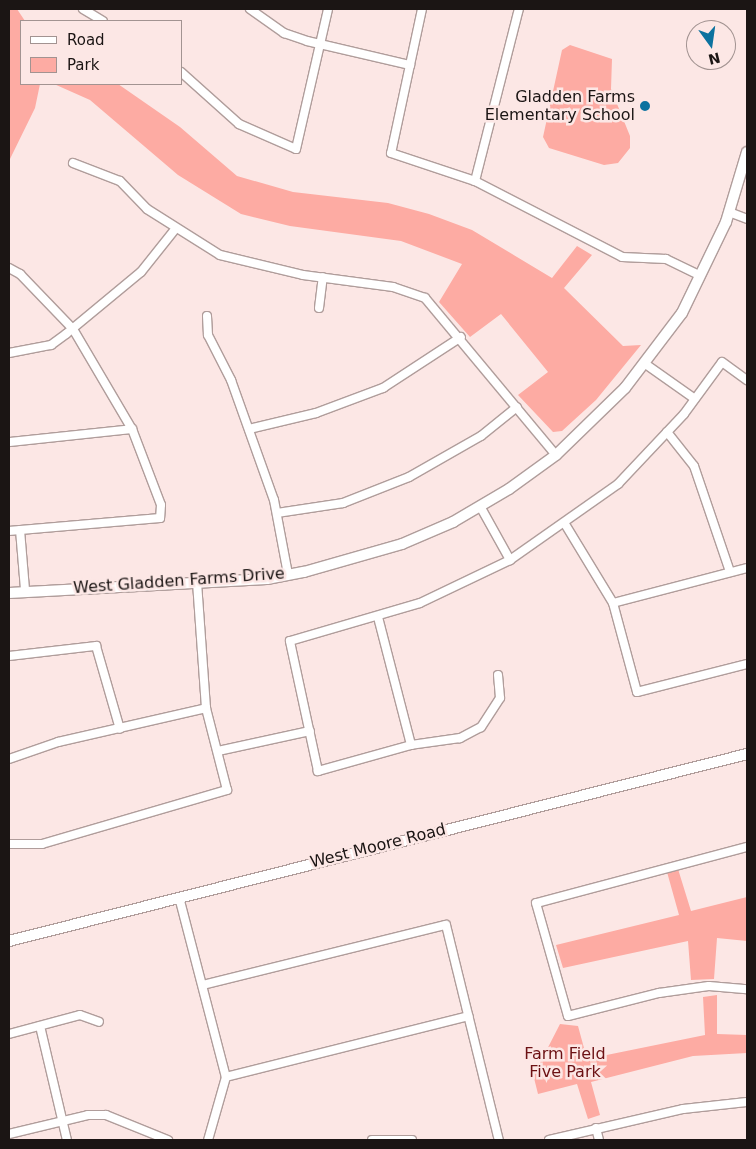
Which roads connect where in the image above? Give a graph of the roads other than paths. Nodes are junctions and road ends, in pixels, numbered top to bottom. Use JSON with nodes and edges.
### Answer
{"nodes":[{"id":1,"x":83,"y":9,"type":"edge"},
{"id":2,"x":250,"y":9,"type":"edge"},
{"id":3,"x":328,"y":9,"type":"edge"},
{"id":4,"x":422,"y":9,"type":"edge"},
{"id":5,"x":519,"y":9,"type":"edge"},
{"id":6,"x":101,"y":20,"type":"edge"},
{"id":7,"x":320,"y":44,"type":"junction"},
{"id":8,"x":410,"y":65,"type":"junction"},
{"id":9,"x":182,"y":73,"type":"edge"},
{"id":10,"x":747,"y":152,"type":"edge"},
{"id":11,"x":73,"y":163,"type":"dead end"},
{"id":12,"x":475,"y":181,"type":"junction"},
{"id":13,"x":729,"y":212,"type":"junction"},
{"id":14,"x":747,"y":219,"type":"edge"},
{"id":15,"x":176,"y":228,"type":"junction"},
{"id":16,"x":9,"y":268,"type":"edge"},
{"id":17,"x":699,"y":275,"type":"junction"},
{"id":18,"x":323,"y":277,"type":"junction"},
{"id":19,"x":319,"y":308,"type":"dead end"},
{"id":20,"x":207,"y":316,"type":"dead end"},
{"id":21,"x":73,"y":328,"type":"junction"},
{"id":22,"x":461,"y":337,"type":"junction"},
{"id":23,"x":9,"y":353,"type":"edge"},
{"id":24,"x":644,"y":363,"type":"junction"},
{"id":25,"x":747,"y":380,"type":"edge"},
{"id":26,"x":695,"y":399,"type":"junction"},
{"id":27,"x":517,"y":407,"type":"junction"},
{"id":28,"x":132,"y":429,"type":"junction"},
{"id":29,"x":249,"y":429,"type":"junction"},
{"id":30,"x":667,"y":432,"type":"junction"},
{"id":31,"x":9,"y":442,"type":"edge"},
{"id":32,"x":556,"y":455,"type":"junction"},
{"id":33,"x":480,"y":506,"type":"junction"},
{"id":34,"x":277,"y":512,"type":"junction"},
{"id":35,"x":565,"y":524,"type":"junction"},
{"id":36,"x":20,"y":530,"type":"junction"},
{"id":37,"x":9,"y":531,"type":"edge"},
{"id":38,"x":510,"y":560,"type":"junction"},
{"id":39,"x":747,"y":568,"type":"edge"},
{"id":40,"x":730,"y":572,"type":"junction"},
{"id":41,"x":288,"y":574,"type":"junction"},
{"id":42,"x":197,"y":582,"type":"junction"},
{"id":43,"x":25,"y":590,"type":"junction"},
{"id":44,"x":9,"y":593,"type":"edge"},
{"id":45,"x":613,"y":603,"type":"junction"},
{"id":46,"x":378,"y":617,"type":"junction"},
{"id":47,"x":9,"y":656,"type":"edge"},
{"id":48,"x":747,"y":664,"type":"edge"},
{"id":49,"x":498,"y":675,"type":"dead end"},
{"id":50,"x":206,"y":708,"type":"junction"},
{"id":51,"x":120,"y":729,"type":"junction"},
{"id":52,"x":310,"y":731,"type":"junction"},
{"id":53,"x":411,"y":746,"type":"junction"},
{"id":54,"x":218,"y":751,"type":"junction"},
{"id":55,"x":747,"y":754,"type":"edge"},
{"id":56,"x":9,"y":759,"type":"edge"},
{"id":57,"x":9,"y":844,"type":"edge"},
{"id":58,"x":747,"y":847,"type":"edge"},
{"id":59,"x":179,"y":897,"type":"junction"},
{"id":60,"x":9,"y":941,"type":"edge"},
{"id":61,"x":203,"y":985,"type":"junction"},
{"id":62,"x":747,"y":989,"type":"edge"},
{"id":63,"x":468,"y":1016,"type":"junction"},
{"id":64,"x":99,"y":1022,"type":"dead end"},
{"id":65,"x":40,"y":1026,"type":"junction"},
{"id":66,"x":9,"y":1034,"type":"edge"},
{"id":67,"x":226,"y":1077,"type":"junction"},
{"id":68,"x":747,"y":1102,"type":"edge"},
{"id":69,"x":62,"y":1120,"type":"junction"},
{"id":70,"x":596,"y":1128,"type":"junction"},
{"id":71,"x":9,"y":1134,"type":"edge"},
{"id":72,"x":67,"y":1140,"type":"edge"},
{"id":73,"x":168,"y":1140,"type":"edge"},
{"id":74,"x":208,"y":1140,"type":"edge"},
{"id":75,"x":372,"y":1140,"type":"edge"},
{"id":76,"x":412,"y":1140,"type":"edge"},
{"id":77,"x":499,"y":1140,"type":"edge"},
{"id":78,"x":549,"y":1140,"type":"edge"},
{"id":79,"x":599,"y":1140,"type":"edge"}],
"edges":[{"from":1,"to":6,"type":"street"},
{"from":2,"to":7,"type":"street"},
{"from":3,"to":7,"type":"street"},
{"from":4,"to":8,"type":"street"},
{"from":5,"to":12,"type":"street"},
{"from":7,"to":8,"type":"street"},
{"from":7,"to":9,"type":"street"},
{"from":8,"to":12,"type":"street"},
{"from":10,"to":13,"type":"street","name":"West Gladden Farms Drive"},
{"from":11,"to":15,"type":"street"},
{"from":12,"to":17,"type":"street"},
{"from":13,"to":14,"type":"street"},
{"from":13,"to":17,"type":"street","name":"West Gladden Farms Drive"},
{"from":15,"to":18,"type":"street"},
{"from":15,"to":21,"type":"street"},
{"from":16,"to":21,"type":"street"},
{"from":17,"to":24,"type":"street","name":"West Gladden Farms Drive"},
{"from":18,"to":19,"type":"street"},
{"from":18,"to":22,"type":"street"},
{"from":20,"to":29,"type":"street"},
{"from":21,"to":23,"type":"street"},
{"from":21,"to":28,"type":"street"},
{"from":22,"to":27,"type":"street"},
{"from":22,"to":29,"type":"street"},
{"from":24,"to":26,"type":"street"},
{"from":24,"to":32,"type":"street","name":"West Gladden Farms Drive"},
{"from":25,"to":26,"type":"street"},
{"from":26,"to":30,"type":"street"},
{"from":27,"to":32,"type":"street"},
{"from":27,"to":34,"type":"street"},
{"from":28,"to":31,"type":"street"},
{"from":28,"to":36,"type":"street"},
{"from":29,"to":34,"type":"street"},
{"from":30,"to":35,"type":"street"},
{"from":30,"to":40,"type":"street"},
{"from":32,"to":33,"type":"street","name":"West Gladden Farms Drive"},
{"from":33,"to":38,"type":"street"},
{"from":33,"to":41,"type":"street","name":"West Gladden Farms Drive"},
{"from":34,"to":41,"type":"street"},
{"from":35,"to":38,"type":"street"},
{"from":35,"to":45,"type":"street"},
{"from":36,"to":37,"type":"street"},
{"from":36,"to":43,"type":"street"},
{"from":38,"to":46,"type":"street"},
{"from":39,"to":40,"type":"street"},
{"from":40,"to":45,"type":"street"},
{"from":41,"to":42,"type":"street","name":"West Gladden Farms Drive"},
{"from":42,"to":43,"type":"street","name":"West Gladden Farms Drive"},
{"from":42,"to":50,"type":"street"},
{"from":43,"to":44,"type":"street","name":"West Gladden Farms Drive"},
{"from":45,"to":48,"type":"street"},
{"from":46,"to":52,"type":"street"},
{"from":46,"to":53,"type":"street"},
{"from":47,"to":51,"type":"street"},
{"from":49,"to":53,"type":"street"},
{"from":50,"to":51,"type":"street"},
{"from":50,"to":54,"type":"street"},
{"from":51,"to":56,"type":"street"},
{"from":52,"to":53,"type":"street"},
{"from":52,"to":54,"type":"street"},
{"from":54,"to":57,"type":"street"},
{"from":55,"to":59,"type":"street","name":"West Moore Road"},
{"from":58,"to":62,"type":"street"},
{"from":59,"to":60,"type":"street","name":"West Moore Road"},
{"from":59,"to":61,"type":"street"},
{"from":61,"to":63,"type":"street"},
{"from":61,"to":67,"type":"street"},
{"from":63,"to":67,"type":"street"},
{"from":63,"to":77,"type":"street"},
{"from":64,"to":65,"type":"street"},
{"from":65,"to":66,"type":"street"},
{"from":65,"to":69,"type":"street"},
{"from":67,"to":74,"type":"street"},
{"from":68,"to":70,"type":"street"},
{"from":69,"to":71,"type":"street"},
{"from":69,"to":72,"type":"street"},
{"from":69,"to":73,"type":"street"},
{"from":70,"to":78,"type":"street"},
{"from":70,"to":79,"type":"street"},
{"from":75,"to":76,"type":"street"}]}
